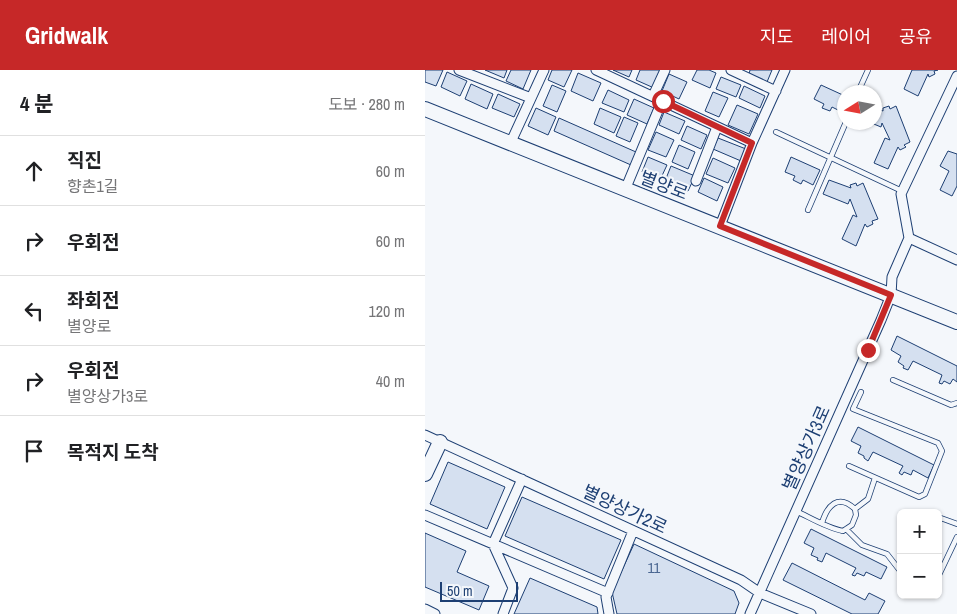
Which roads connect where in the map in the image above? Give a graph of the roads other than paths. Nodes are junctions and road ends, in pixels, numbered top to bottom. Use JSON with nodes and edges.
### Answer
{"nodes":[{"id":1,"x":459,"y":70,"type":"edge"},
{"id":2,"x":544,"y":70,"type":"edge"},
{"id":3,"x":596,"y":70,"type":"edge"},
{"id":4,"x":665,"y":70,"type":"edge"},
{"id":5,"x":731,"y":70,"type":"edge"},
{"id":6,"x":785,"y":70,"type":"edge"},
{"id":7,"x":868,"y":70,"type":"edge"},
{"id":8,"x":957,"y":76,"type":"edge"},
{"id":9,"x":861,"y":85,"type":"edge"},
{"id":10,"x":776,"y":91,"type":"junction"},
{"id":11,"x":653,"y":96,"type":"junction"},
{"id":12,"x":531,"y":98,"type":"junction"},
{"id":13,"x":663,"y":101,"type":"junction"},
{"id":14,"x":425,"y":109,"type":"edge"},
{"id":15,"x":717,"y":126,"type":"junction"},
{"id":16,"x":842,"y":130,"type":"edge"},
{"id":17,"x":776,"y":132,"type":"dead end"},
{"id":18,"x":752,"y":143,"type":"junction"},
{"id":19,"x":510,"y":144,"type":"junction"},
{"id":20,"x":832,"y":157,"type":"junction"},
{"id":21,"x":696,"y":181,"type":"dead end"},
{"id":22,"x":625,"y":190,"type":"junction"},
{"id":23,"x":902,"y":191,"type":"junction"},
{"id":24,"x":807,"y":210,"type":"dead end"},
{"id":25,"x":720,"y":226,"type":"junction"},
{"id":26,"x":909,"y":238,"type":"junction"},
{"id":27,"x":957,"y":260,"type":"edge"},
{"id":28,"x":891,"y":295,"type":"junction"},
{"id":29,"x":957,"y":322,"type":"edge"},
{"id":30,"x":893,"y":380,"type":"dead end"},
{"id":31,"x":861,"y":392,"type":"dead end"},
{"id":32,"x":957,"y":403,"type":"edge"},
{"id":33,"x":425,"y":435,"type":"edge"},
{"id":34,"x":441,"y":442,"type":"junction"},
{"id":35,"x":849,"y":466,"type":"dead end"},
{"id":36,"x":425,"y":474,"type":"edge"},
{"id":37,"x":875,"y":478,"type":"junction"},
{"id":38,"x":522,"y":479,"type":"junction"},
{"id":39,"x":855,"y":509,"type":"junction"},
{"id":40,"x":796,"y":511,"type":"junction"},
{"id":41,"x":425,"y":515,"type":"edge"},
{"id":42,"x":942,"y":518,"type":"edge"},
{"id":43,"x":822,"y":523,"type":"junction"},
{"id":44,"x":957,"y":524,"type":"edge"},
{"id":45,"x":846,"y":529,"type":"junction"},
{"id":46,"x":633,"y":530,"type":"junction"},
{"id":47,"x":957,"y":537,"type":"edge"},
{"id":48,"x":493,"y":544,"type":"junction"},
{"id":49,"x":897,"y":567,"type":"edge"},
{"id":50,"x":942,"y":569,"type":"edge"},
{"id":51,"x":608,"y":593,"type":"junction"},
{"id":52,"x":760,"y":593,"type":"junction"},
{"id":53,"x":425,"y":610,"type":"edge"},
{"id":54,"x":435,"y":614,"type":"edge"},
{"id":55,"x":503,"y":614,"type":"edge"},
{"id":56,"x":609,"y":614,"type":"edge"},
{"id":57,"x":750,"y":614,"type":"edge"},
{"id":58,"x":811,"y":614,"type":"edge"}],
"edges":[{"from":1,"to":12,"type":"street"},
{"from":2,"to":12,"type":"street"},
{"from":3,"to":11,"type":"street"},
{"from":4,"to":11,"type":"street"},
{"from":5,"to":10,"type":"street"},
{"from":6,"to":10,"type":"street"},
{"from":7,"to":9,"type":"lane"},
{"from":8,"to":23,"type":"street"},
{"from":10,"to":18,"type":"street"},
{"from":11,"to":13,"type":"street"},
{"from":12,"to":19,"type":"street"},
{"from":13,"to":15,"type":"street"},
{"from":13,"to":22,"type":"street"},
{"from":14,"to":19,"type":"street","name":"별양로"},
{"from":15,"to":18,"type":"street"},
{"from":15,"to":21,"type":"street"},
{"from":16,"to":20,"type":"lane"},
{"from":17,"to":20,"type":"lane"},
{"from":18,"to":25,"type":"street"},
{"from":19,"to":22,"type":"street","name":"별양로"},
{"from":20,"to":23,"type":"lane"},
{"from":20,"to":24,"type":"lane"},
{"from":22,"to":25,"type":"street","name":"별양로"},
{"from":23,"to":26,"type":"street"},
{"from":25,"to":28,"type":"street","name":"별양로"},
{"from":26,"to":27,"type":"street"},
{"from":26,"to":28,"type":"street"},
{"from":28,"to":29,"type":"street","name":"별양로"},
{"from":28,"to":40,"type":"street","name":"별양상가3로"},
{"from":30,"to":32,"type":"lane"},
{"from":31,"to":37,"type":"lane"},
{"from":33,"to":34,"type":"street","name":"별양상가2로"},
{"from":34,"to":36,"type":"street"},
{"from":34,"to":38,"type":"street","name":"별양상가2로"},
{"from":35,"to":37,"type":"lane"},
{"from":37,"to":39,"type":"lane"},
{"from":38,"to":46,"type":"street","name":"별양상가2로"},
{"from":38,"to":48,"type":"street"},
{"from":39,"to":43,"type":"lane"},
{"from":39,"to":45,"type":"lane"},
{"from":40,"to":43,"type":"lane"},
{"from":40,"to":52,"type":"street","name":"별양상가3로"},
{"from":41,"to":48,"type":"street"},
{"from":42,"to":44,"type":"lane"},
{"from":43,"to":45,"type":"lane"},
{"from":45,"to":49,"type":"lane"},
{"from":46,"to":51,"type":"street"},
{"from":46,"to":52,"type":"street","name":"별양상가2로"},
{"from":47,"to":50,"type":"lane"},
{"from":48,"to":51,"type":"street"},
{"from":48,"to":55,"type":"street"},
{"from":51,"to":56,"type":"street"},
{"from":52,"to":57,"type":"street","name":"별양상가3로"},
{"from":52,"to":58,"type":"street","name":"별양상가2로"},
{"from":53,"to":54,"type":"street"}]}
